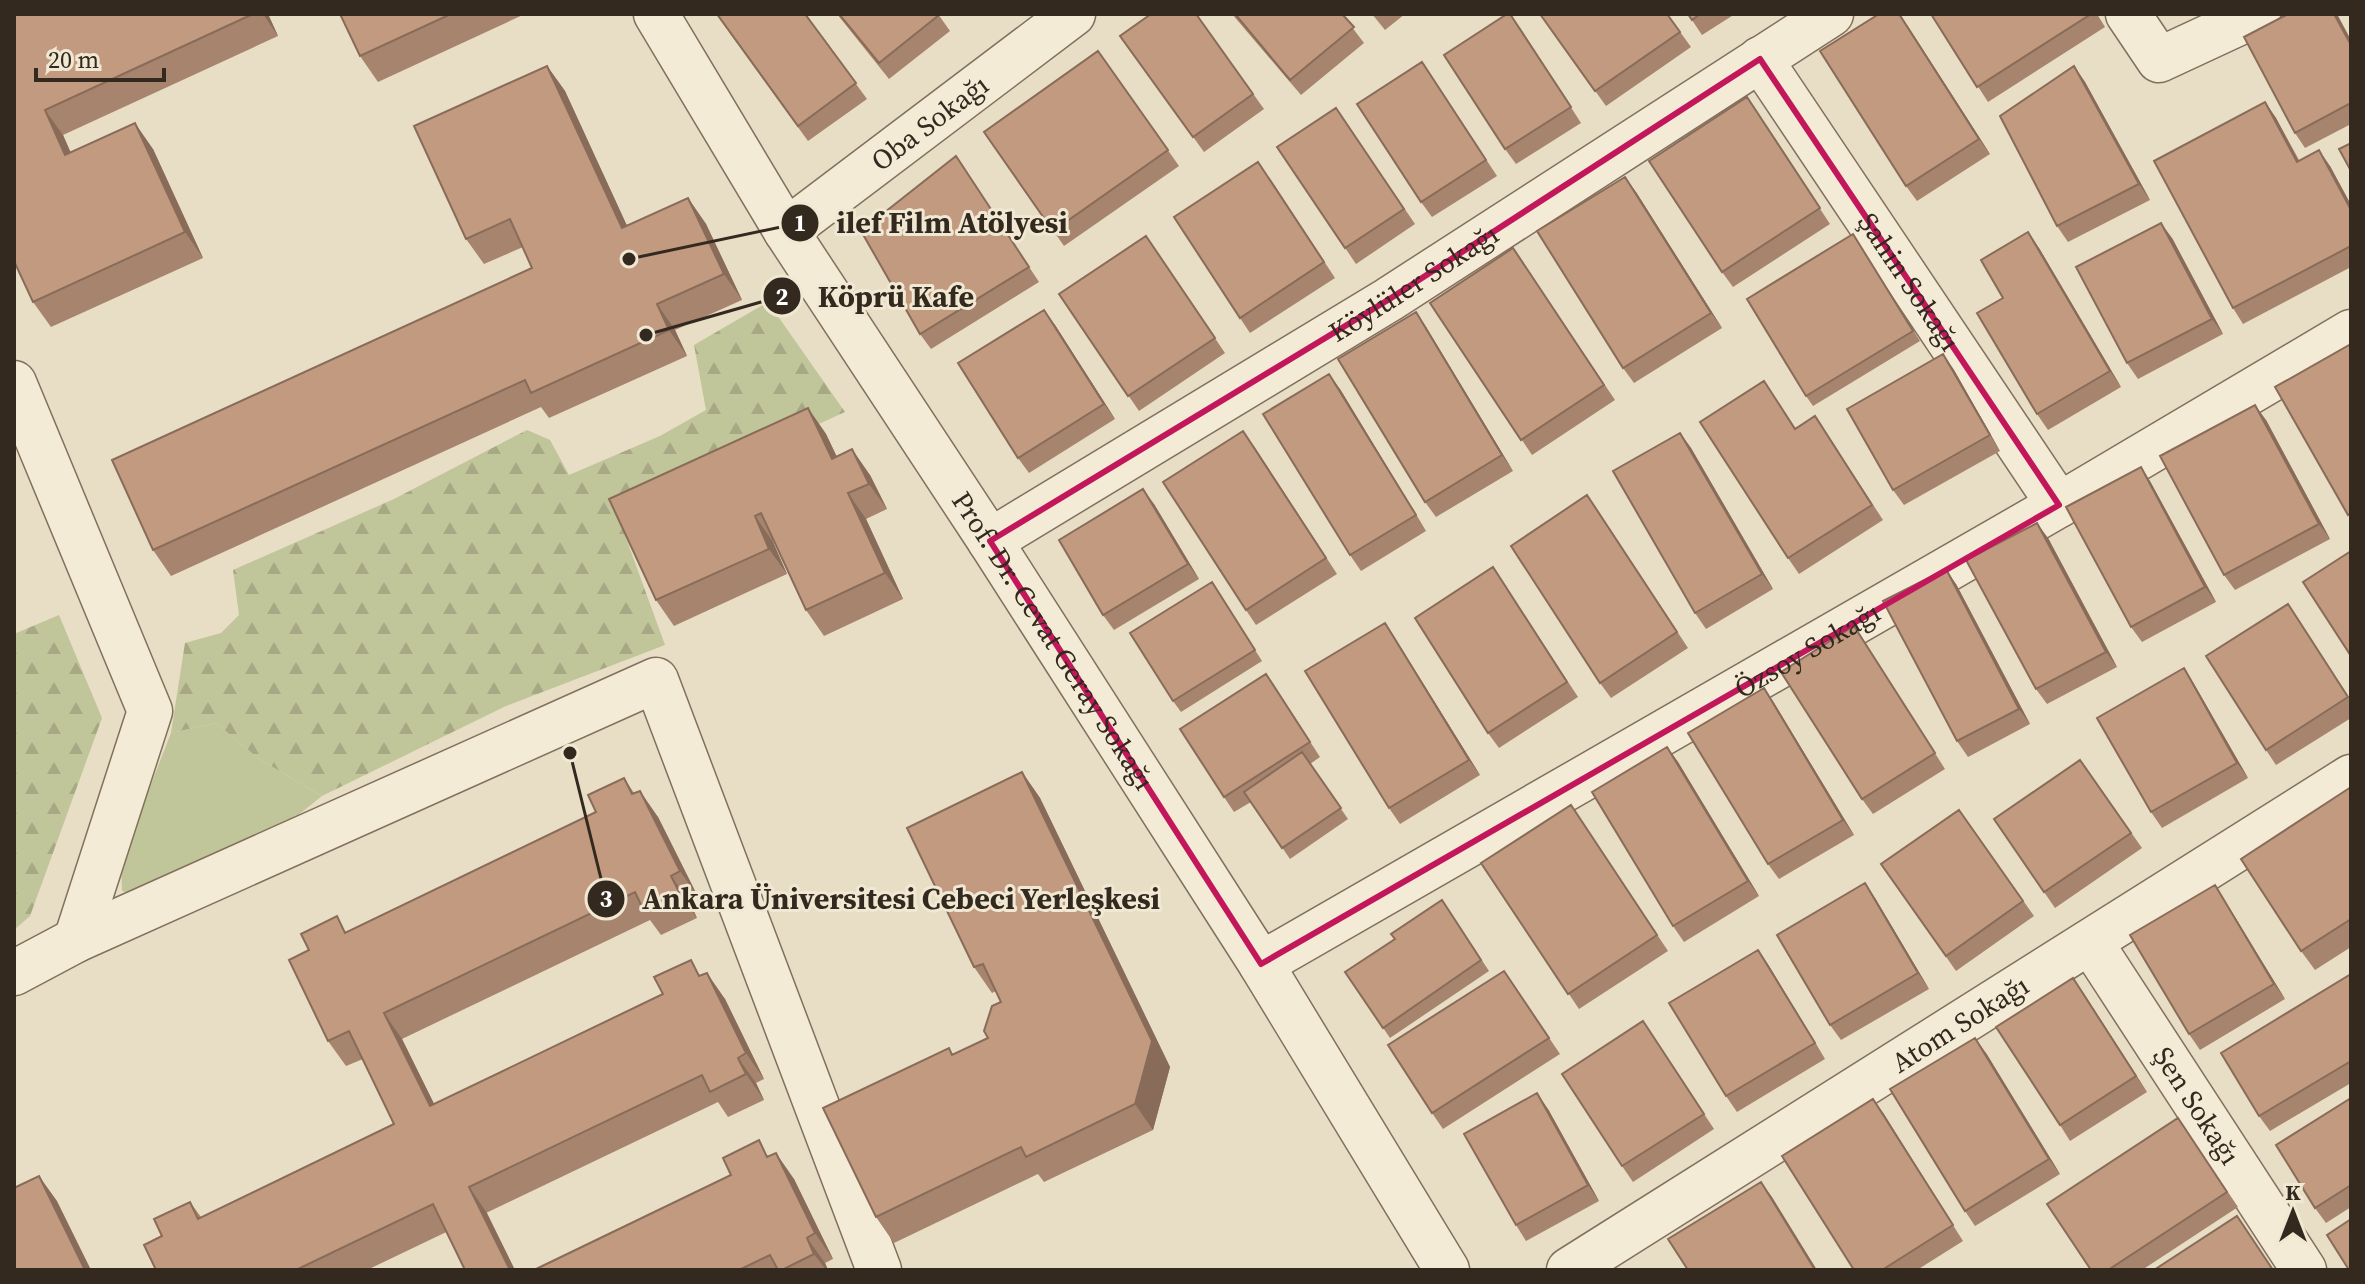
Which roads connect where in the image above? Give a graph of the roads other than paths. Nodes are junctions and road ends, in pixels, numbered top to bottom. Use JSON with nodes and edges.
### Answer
{"nodes":[{"id":1,"x":656,"y":14,"type":"edge"},
{"id":2,"x":1073,"y":14,"type":"edge"},
{"id":3,"x":1831,"y":14,"type":"edge"},
{"id":4,"x":2128,"y":14,"type":"edge"},
{"id":5,"x":2258,"y":14,"type":"edge"},
{"id":6,"x":1760,"y":59,"type":"junction"},
{"id":7,"x":786,"y":231,"type":"junction"},
{"id":8,"x":2351,"y":332,"type":"edge"},
{"id":9,"x":14,"y":383,"type":"edge"},
{"id":10,"x":2059,"y":505,"type":"junction"},
{"id":11,"x":990,"y":541,"type":"junction"},
{"id":12,"x":2351,"y":777,"type":"edge"},
{"id":13,"x":76,"y":940,"type":"junction"},
{"id":14,"x":2091,"y":943,"type":"junction"},
{"id":15,"x":1261,"y":964,"type":"junction"},
{"id":16,"x":14,"y":973,"type":"edge"},
{"id":17,"x":879,"y":1270,"type":"edge"},
{"id":18,"x":1447,"y":1270,"type":"edge"},
{"id":19,"x":1569,"y":1270,"type":"edge"},
{"id":20,"x":2304,"y":1270,"type":"edge"}],
"edges":[{"from":1,"to":7,"type":"street","name":"Prof. Dr. Cevat Geray Sokağı"},
{"from":2,"to":7,"type":"street","name":"Oba Sokağı"},
{"from":3,"to":6,"type":"street","name":"Köylüler Sokağı"},
{"from":4,"to":5,"type":"street"},
{"from":6,"to":10,"type":"street","name":"Şahin Sokağı"},
{"from":6,"to":11,"type":"street","name":"Köylüler Sokağı"},
{"from":7,"to":11,"type":"street","name":"Prof. Dr. Cevat Geray Sokağı"},
{"from":8,"to":10,"type":"street","name":"Özsoy Sokağı"},
{"from":9,"to":13,"type":"street"},
{"from":10,"to":15,"type":"street","name":"Özsoy Sokağı"},
{"from":11,"to":15,"type":"street","name":"Prof. Dr. Cevat Geray Sokağı"},
{"from":12,"to":14,"type":"street","name":"Atom Sokağı"},
{"from":13,"to":16,"type":"street"},
{"from":13,"to":17,"type":"street"},
{"from":14,"to":19,"type":"street","name":"Atom Sokağı"},
{"from":14,"to":20,"type":"street","name":"Şen Sokağı"},
{"from":15,"to":18,"type":"street","name":"Prof. Dr. Cevat Geray Sokağı"}]}
